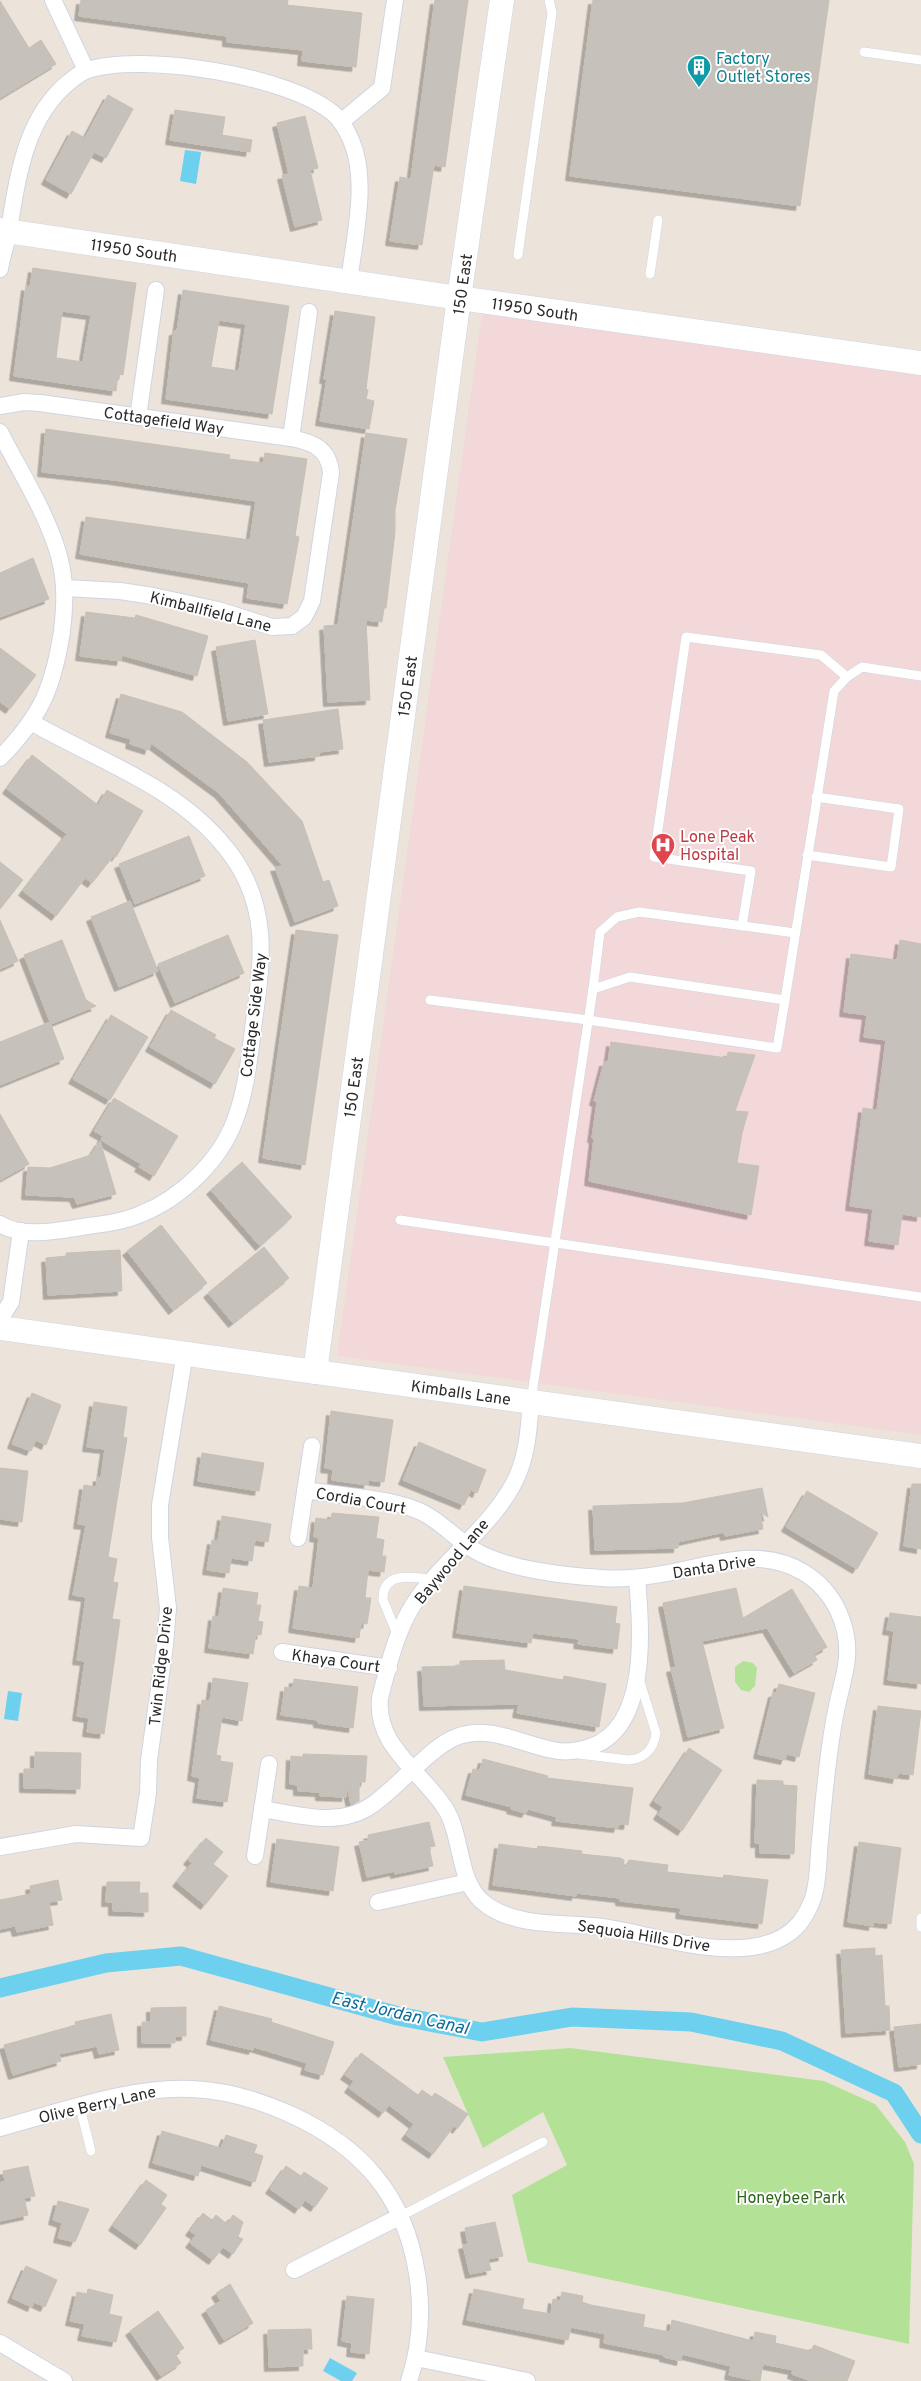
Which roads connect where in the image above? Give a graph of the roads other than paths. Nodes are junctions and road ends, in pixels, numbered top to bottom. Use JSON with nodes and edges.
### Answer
{"nodes":[{"id":1,"x":53,"y":0,"type":"edge"},
{"id":2,"x":395,"y":0,"type":"edge"},
{"id":3,"x":502,"y":0,"type":"edge"},
{"id":4,"x":549,"y":0,"type":"edge"},
{"id":5,"x":864,"y":52,"type":"dead end"},
{"id":6,"x":921,"y":60,"type":"edge"},
{"id":7,"x":86,"y":70,"type":"junction"},
{"id":8,"x":341,"y":122,"type":"junction"},
{"id":9,"x":658,"y":220,"type":"dead end"},
{"id":10,"x":4,"y":231,"type":"edge"},
{"id":11,"x":518,"y":255,"type":"dead end"},
{"id":12,"x":0,"y":269,"type":"edge"},
{"id":13,"x":650,"y":274,"type":"dead end"},
{"id":14,"x":349,"y":282,"type":"junction"},
{"id":15,"x":156,"y":290,"type":"dead end"},
{"id":16,"x":459,"y":298,"type":"junction"},
{"id":17,"x":309,"y":312,"type":"dead end"},
{"id":18,"x":921,"y":363,"type":"edge"},
{"id":19,"x":0,"y":406,"type":"edge"},
{"id":20,"x":138,"y":417,"type":"junction"},
{"id":21,"x":0,"y":432,"type":"edge"},
{"id":22,"x":292,"y":438,"type":"junction"},
{"id":23,"x":324,"y":453,"type":"joint"},
{"id":24,"x":65,"y":588,"type":"junction"},
{"id":25,"x":921,"y":676,"type":"edge"},
{"id":26,"x":847,"y":677,"type":"junction"},
{"id":27,"x":31,"y":722,"type":"junction"},
{"id":28,"x":0,"y":758,"type":"edge"},
{"id":29,"x":816,"y":797,"type":"junction"},
{"id":30,"x":807,"y":854,"type":"junction"},
{"id":31,"x":742,"y":926,"type":"junction"},
{"id":32,"x":795,"y":933,"type":"junction"},
{"id":33,"x":593,"y":989,"type":"junction"},
{"id":34,"x":430,"y":1000,"type":"dead end"},
{"id":35,"x":785,"y":1000,"type":"junction"},
{"id":36,"x":588,"y":1020,"type":"junction"},
{"id":37,"x":400,"y":1220,"type":"dead end"},
{"id":38,"x":9,"y":1227,"type":"edge"},
{"id":39,"x":554,"y":1243,"type":"junction"},
{"id":40,"x":921,"y":1297,"type":"edge"},
{"id":41,"x":0,"y":1319,"type":"edge"},
{"id":42,"x":0,"y":1328,"type":"edge"},
{"id":43,"x":185,"y":1353,"type":"junction"},
{"id":44,"x":315,"y":1372,"type":"junction"},
{"id":45,"x":531,"y":1401,"type":"junction"},
{"id":46,"x":312,"y":1446,"type":"dead end"},
{"id":47,"x":921,"y":1456,"type":"edge"},
{"id":48,"x":306,"y":1490,"type":"junction"},
{"id":49,"x":298,"y":1538,"type":"dead end"},
{"id":50,"x":465,"y":1544,"type":"junction"},
{"id":51,"x":637,"y":1578,"type":"junction"},
{"id":52,"x":434,"y":1580,"type":"junction"},
{"id":53,"x":399,"y":1637,"type":"junction"},
{"id":54,"x":282,"y":1652,"type":"dead end"},
{"id":55,"x":389,"y":1668,"type":"junction"},
{"id":56,"x":637,"y":1673,"type":"junction"},
{"id":57,"x":564,"y":1752,"type":"junction"},
{"id":58,"x":269,"y":1764,"type":"dead end"},
{"id":59,"x":413,"y":1769,"type":"junction"},
{"id":60,"x":262,"y":1810,"type":"junction"},
{"id":61,"x":0,"y":1848,"type":"edge"},
{"id":62,"x":256,"y":1856,"type":"dead end"},
{"id":63,"x":468,"y":1882,"type":"junction"},
{"id":64,"x":378,"y":1902,"type":"dead end"},
{"id":65,"x":484,"y":1904,"type":"joint"},
{"id":66,"x":921,"y":1918,"type":"edge"},
{"id":67,"x":800,"y":1922,"type":"joint"},
{"id":68,"x":921,"y":1927,"type":"edge"},
{"id":69,"x":80,"y":2107,"type":"junction"},
{"id":70,"x":0,"y":2128,"type":"edge"},
{"id":71,"x":543,"y":2142,"type":"dead end"},
{"id":72,"x":91,"y":2151,"type":"dead end"},
{"id":73,"x":399,"y":2217,"type":"junction"},
{"id":74,"x":294,"y":2270,"type":"dead end"},
{"id":75,"x":0,"y":2343,"type":"edge"},
{"id":76,"x":416,"y":2358,"type":"junction"},
{"id":77,"x":64,"y":2381,"type":"edge"},
{"id":78,"x":409,"y":2381,"type":"edge"},
{"id":79,"x":527,"y":2381,"type":"edge"}],
"edges":[{"from":1,"to":7,"type":"street"},
{"from":2,"to":8,"type":"street"},
{"from":3,"to":16,"type":"street","name":"150 East"},
{"from":4,"to":11,"type":"lane"},
{"from":5,"to":6,"type":"lane"},
{"from":7,"to":8,"type":"street"},
{"from":7,"to":10,"type":"street"},
{"from":8,"to":14,"type":"street"},
{"from":9,"to":13,"type":"lane"},
{"from":10,"to":12,"type":"street"},
{"from":10,"to":14,"type":"street","name":"11950 South"},
{"from":14,"to":16,"type":"street","name":"11950 South"},
{"from":15,"to":20,"type":"street"},
{"from":16,"to":18,"type":"street","name":"11950 South"},
{"from":16,"to":44,"type":"street","name":"150 East"},
{"from":17,"to":22,"type":"street"},
{"from":19,"to":20,"type":"street","name":"Cottagefield Way"},
{"from":20,"to":22,"type":"street","name":"Cottagefield Way"},
{"from":21,"to":24,"type":"street"},
{"from":22,"to":23,"type":"street","name":"Cottagefield Way"},
{"from":23,"to":24,"type":"street","name":"Kimballfield Lane"},
{"from":24,"to":27,"type":"street"},
{"from":25,"to":26,"type":"lane"},
{"from":26,"to":29,"type":"lane"},
{"from":26,"to":31,"type":"lane"},
{"from":27,"to":28,"type":"street"},
{"from":27,"to":38,"type":"street","name":"Cottage Side Way"},
{"from":29,"to":30,"type":"lane"},
{"from":29,"to":30,"type":"lane"},
{"from":30,"to":32,"type":"lane"},
{"from":31,"to":32,"type":"lane"},
{"from":31,"to":33,"type":"lane"},
{"from":32,"to":35,"type":"lane"},
{"from":33,"to":35,"type":"lane"},
{"from":33,"to":36,"type":"lane"},
{"from":34,"to":36,"type":"lane"},
{"from":35,"to":36,"type":"lane"},
{"from":36,"to":39,"type":"lane"},
{"from":37,"to":39,"type":"lane"},
{"from":38,"to":41,"type":"street"},
{"from":39,"to":40,"type":"lane"},
{"from":39,"to":45,"type":"lane"},
{"from":42,"to":43,"type":"street","name":"Kimballs Lane"},
{"from":43,"to":44,"type":"street","name":"Kimballs Lane"},
{"from":43,"to":61,"type":"street","name":"Twin Ridge Drive"},
{"from":44,"to":45,"type":"street","name":"Kimballs Lane"},
{"from":45,"to":47,"type":"street","name":"Kimballs Lane"},
{"from":45,"to":50,"type":"street","name":"Baywood Lane"},
{"from":46,"to":48,"type":"street","name":"Cordia Court"},
{"from":48,"to":49,"type":"street","name":"Cordia Court"},
{"from":48,"to":50,"type":"street","name":"Cordia Court"},
{"from":50,"to":51,"type":"street","name":"Danta Drive"},
{"from":50,"to":52,"type":"street","name":"Baywood Lane"},
{"from":51,"to":56,"type":"street"},
{"from":51,"to":67,"type":"street","name":"Danta Drive"},
{"from":52,"to":53,"type":"street","name":"Baywood Lane"},
{"from":52,"to":53,"type":"lane"},
{"from":53,"to":55,"type":"street","name":"Baywood Lane"},
{"from":54,"to":55,"type":"street","name":"Khaya Court"},
{"from":55,"to":59,"type":"street","name":"Baywood Lane"},
{"from":56,"to":57,"type":"street"},
{"from":56,"to":57,"type":"lane"},
{"from":57,"to":59,"type":"street"},
{"from":58,"to":60,"type":"street"},
{"from":59,"to":60,"type":"street"},
{"from":59,"to":63,"type":"street","name":"Baywood Lane"},
{"from":60,"to":62,"type":"street"},
{"from":63,"to":64,"type":"street"},
{"from":63,"to":65,"type":"street","name":"Baywood Lane"},
{"from":65,"to":67,"type":"street","name":"Sequoia Hills Drive"},
{"from":66,"to":68,"type":"lane"},
{"from":69,"to":70,"type":"street","name":"Olive Berry Lane"},
{"from":69,"to":72,"type":"lane"},
{"from":69,"to":73,"type":"street","name":"Olive Berry Lane"},
{"from":71,"to":73,"type":"lane"},
{"from":73,"to":74,"type":"street"},
{"from":73,"to":76,"type":"street","name":"Olive Berry Lane"},
{"from":75,"to":77,"type":"street"},
{"from":76,"to":78,"type":"street","name":"Olive Berry Lane"},
{"from":76,"to":79,"type":"street"}]}
